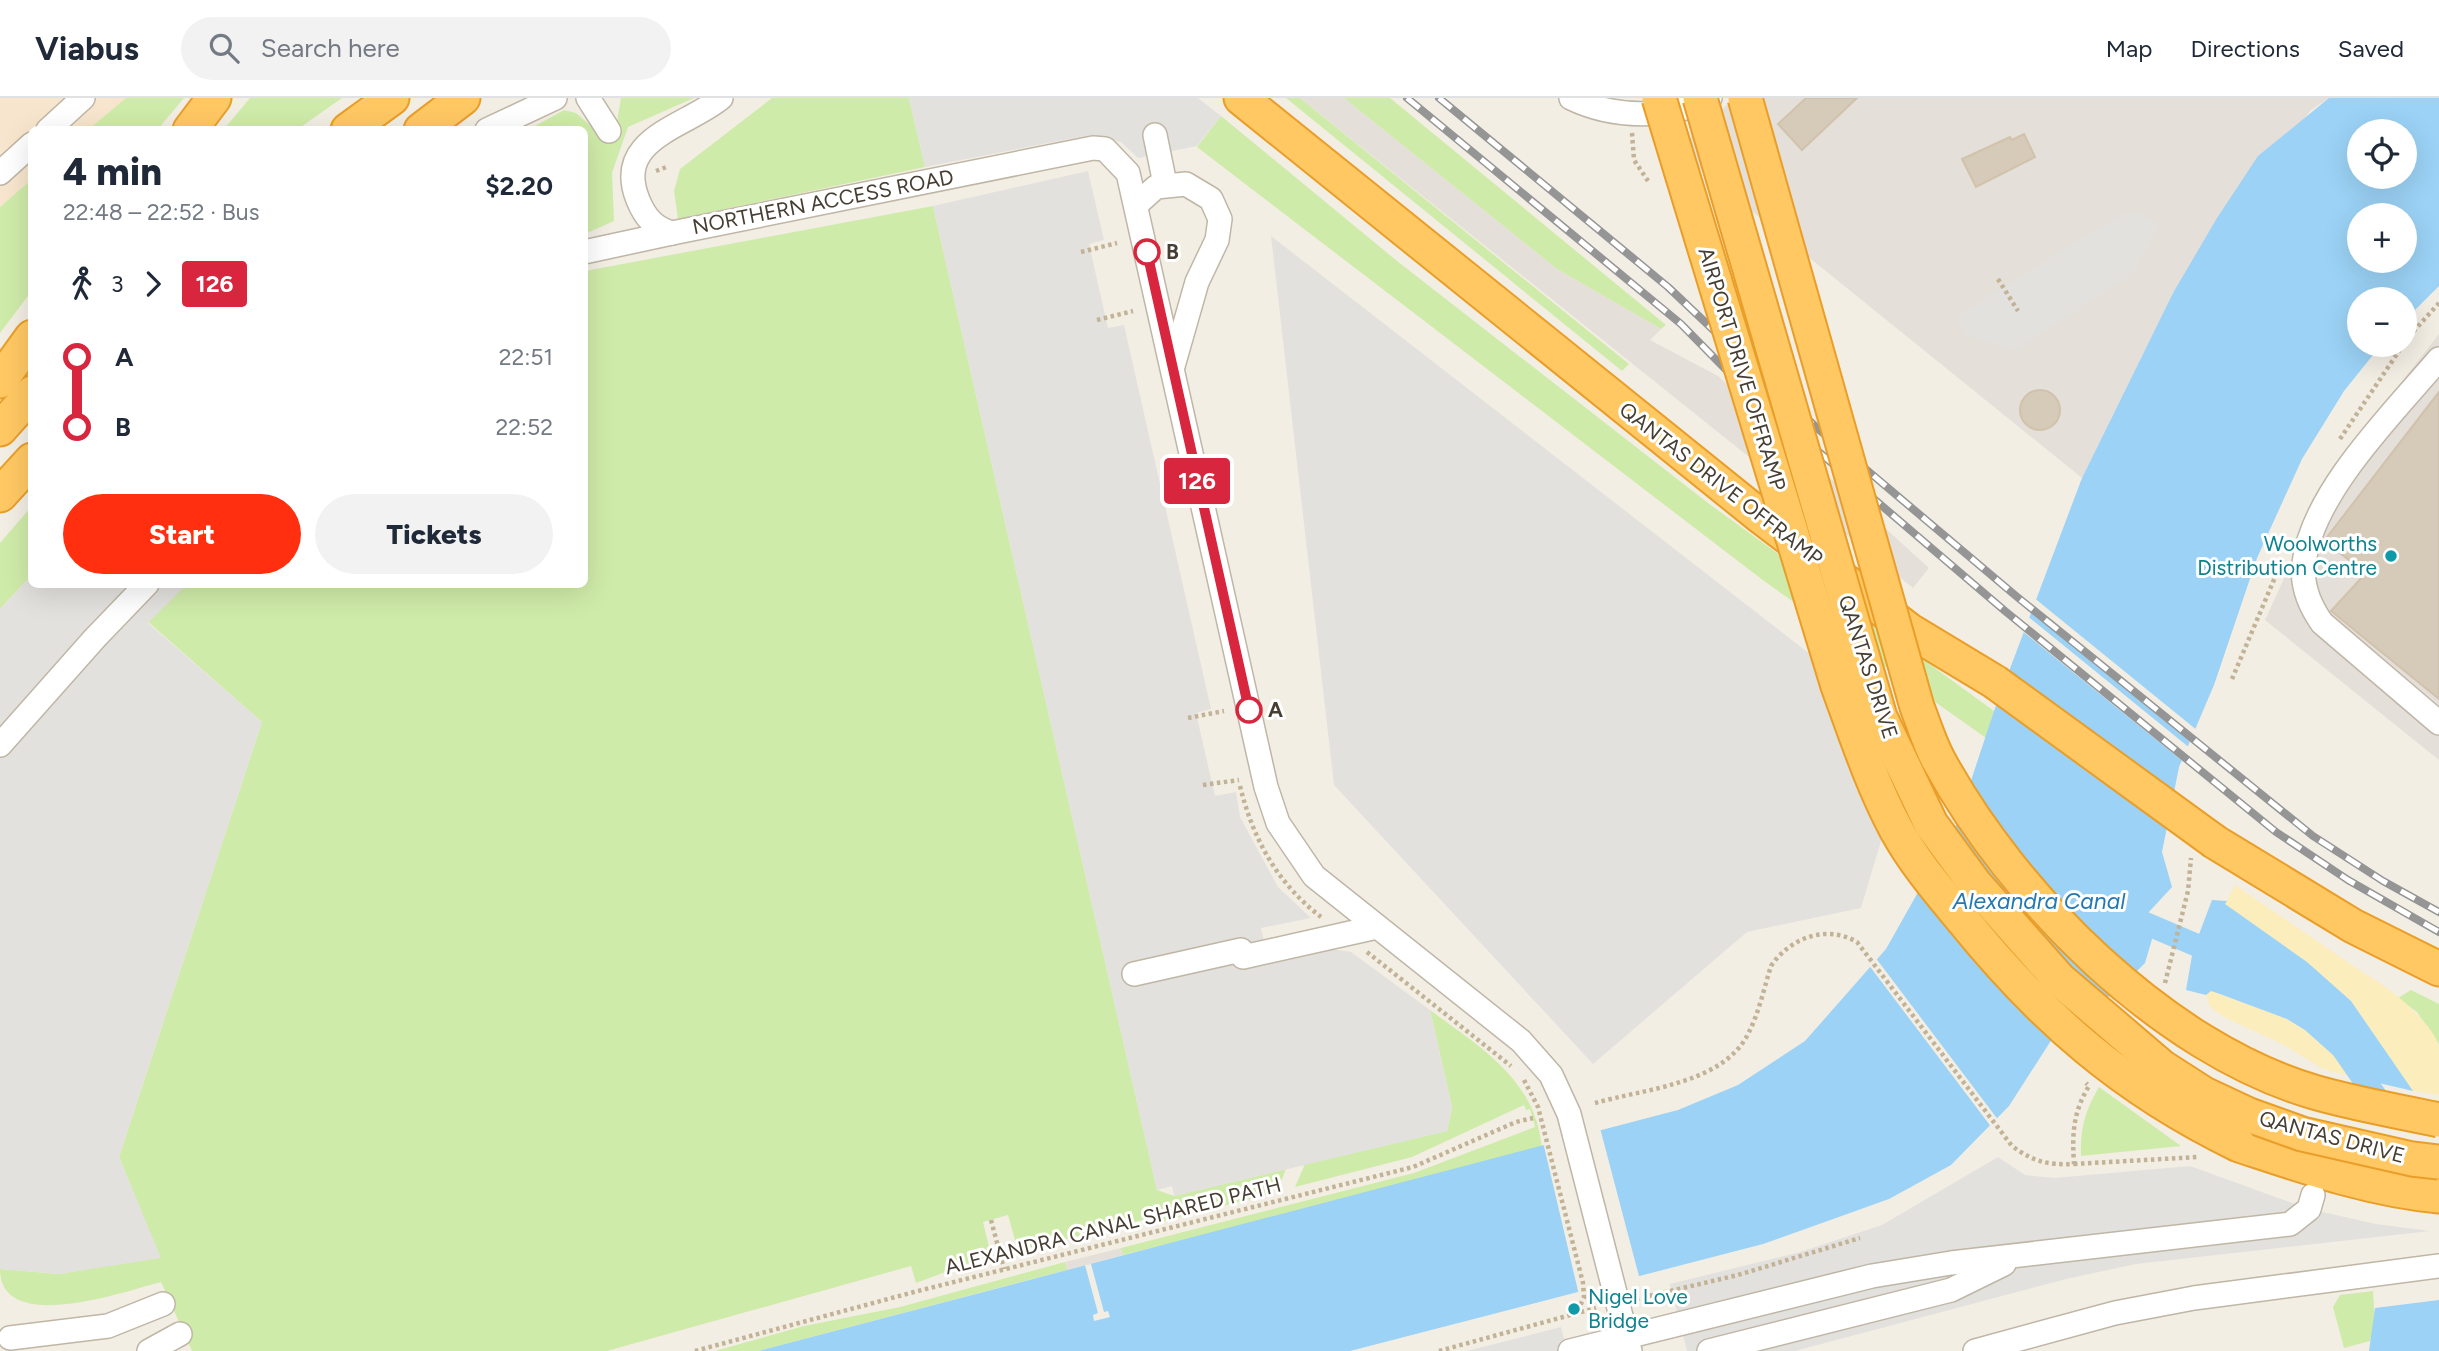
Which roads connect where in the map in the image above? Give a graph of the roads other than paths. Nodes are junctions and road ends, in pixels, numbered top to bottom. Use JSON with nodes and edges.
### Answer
{"nodes":[{"id":1,"x":83,"y":98,"type":"edge"},
{"id":2,"x":214,"y":98,"type":"edge"},
{"id":3,"x":392,"y":98,"type":"edge"},
{"id":4,"x":463,"y":98,"type":"edge"},
{"id":5,"x":555,"y":98,"type":"edge"},
{"id":6,"x":588,"y":98,"type":"edge"},
{"id":7,"x":721,"y":98,"type":"edge"},
{"id":8,"x":1241,"y":98,"type":"edge"},
{"id":9,"x":1571,"y":98,"type":"edge"},
{"id":10,"x":1700,"y":98,"type":"edge"},
{"id":11,"x":1710,"y":98,"type":"edge"},
{"id":12,"x":1745,"y":98,"type":"edge"},
{"id":13,"x":1647,"y":106,"type":"edge"},
{"id":14,"x":52,"y":126,"type":"edge"},
{"id":15,"x":193,"y":126,"type":"edge"},
{"id":16,"x":354,"y":126,"type":"edge"},
{"id":17,"x":426,"y":126,"type":"edge"},
{"id":18,"x":496,"y":126,"type":"edge"},
{"id":19,"x":609,"y":131,"type":"dead end"},
{"id":20,"x":1155,"y":135,"type":"dead end"},
{"id":21,"x":28,"y":148,"type":"edge"},
{"id":22,"x":0,"y":173,"type":"edge"},
{"id":23,"x":1165,"y":184,"type":"junction"},
{"id":24,"x":1137,"y":204,"type":"junction"},
{"id":25,"x":672,"y":233,"type":"junction"},
{"id":26,"x":588,"y":252,"type":"edge"},
{"id":27,"x":28,"y":343,"type":"edge"},
{"id":28,"x":2439,"y":359,"type":"edge"},
{"id":29,"x":1172,"y":372,"type":"junction"},
{"id":30,"x":0,"y":382,"type":"edge"},
{"id":31,"x":28,"y":398,"type":"edge"},
{"id":32,"x":0,"y":429,"type":"edge"},
{"id":33,"x":28,"y":464,"type":"edge"},
{"id":34,"x":0,"y":495,"type":"edge"},
{"id":35,"x":143,"y":588,"type":"edge"},
{"id":36,"x":2439,"y":723,"type":"edge"},
{"id":37,"x":0,"y":746,"type":"edge"},
{"id":38,"x":1369,"y":921,"type":"junction"},
{"id":39,"x":2439,"y":968,"type":"edge"},
{"id":40,"x":1134,"y":974,"type":"dead end"},
{"id":41,"x":2439,"y":1120,"type":"edge"},
{"id":42,"x":2439,"y":1162,"type":"edge"},
{"id":43,"x":2313,"y":1195,"type":"dead end"},
{"id":44,"x":2439,"y":1196,"type":"edge"},
{"id":45,"x":2016,"y":1258,"type":"junction"},
{"id":46,"x":2439,"y":1266,"type":"edge"},
{"id":47,"x":163,"y":1304,"type":"dead end"},
{"id":48,"x":180,"y":1334,"type":"dead end"},
{"id":49,"x":11,"y":1341,"type":"edge"},
{"id":50,"x":1628,"y":1343,"type":"edge"},
{"id":51,"x":2017,"y":1346,"type":"edge"},
{"id":52,"x":149,"y":1351,"type":"edge"},
{"id":53,"x":1570,"y":1351,"type":"edge"},
{"id":54,"x":1709,"y":1351,"type":"edge"},
{"id":55,"x":1975,"y":1351,"type":"edge"}],
"edges":[{"from":1,"to":14,"type":"street"},
{"from":2,"to":15,"type":"highway"},
{"from":3,"to":16,"type":"highway"},
{"from":4,"to":17,"type":"highway"},
{"from":5,"to":18,"type":"street"},
{"from":6,"to":19,"type":"street"},
{"from":7,"to":25,"type":"street","name":"NORTHERN ACCESS ROAD"},
{"from":8,"to":39,"type":"highway","name":"QANTAS DRIVE OFFRAMP","bridge":true},
{"from":9,"to":13,"type":"street"},
{"from":10,"to":42,"type":"highway","name":"QANTAS DRIVE","bridge":true},
{"from":11,"to":13,"type":"street"},
{"from":12,"to":41,"type":"highway","name":"QANTAS DRIVE","bridge":true},
{"from":13,"to":44,"type":"highway","name":"AIRPORT DRIVE OFFRAMP","bridge":true},
{"from":20,"to":23,"type":"street"},
{"from":21,"to":22,"type":"street"},
{"from":23,"to":24,"type":"street"},
{"from":23,"to":29,"type":"street"},
{"from":24,"to":25,"type":"street","name":"NORTHERN ACCESS ROAD"},
{"from":24,"to":29,"type":"street","name":"NORTHERN ACCESS ROAD"},
{"from":25,"to":26,"type":"street"},
{"from":27,"to":30,"type":"highway"},
{"from":28,"to":36,"type":"street"},
{"from":29,"to":38,"type":"street","name":"NORTHERN ACCESS ROAD"},
{"from":31,"to":32,"type":"highway"},
{"from":33,"to":34,"type":"highway"},
{"from":35,"to":37,"type":"street"},
{"from":38,"to":40,"type":"street"},
{"from":38,"to":50,"type":"street","name":"NORTHERN ACCESS ROAD"},
{"from":43,"to":45,"type":"street"},
{"from":45,"to":50,"type":"street"},
{"from":45,"to":54,"type":"street"},
{"from":46,"to":51,"type":"street"},
{"from":47,"to":49,"type":"street"},
{"from":48,"to":52,"type":"street"},
{"from":50,"to":53,"type":"street"},
{"from":51,"to":55,"type":"street"}]}
